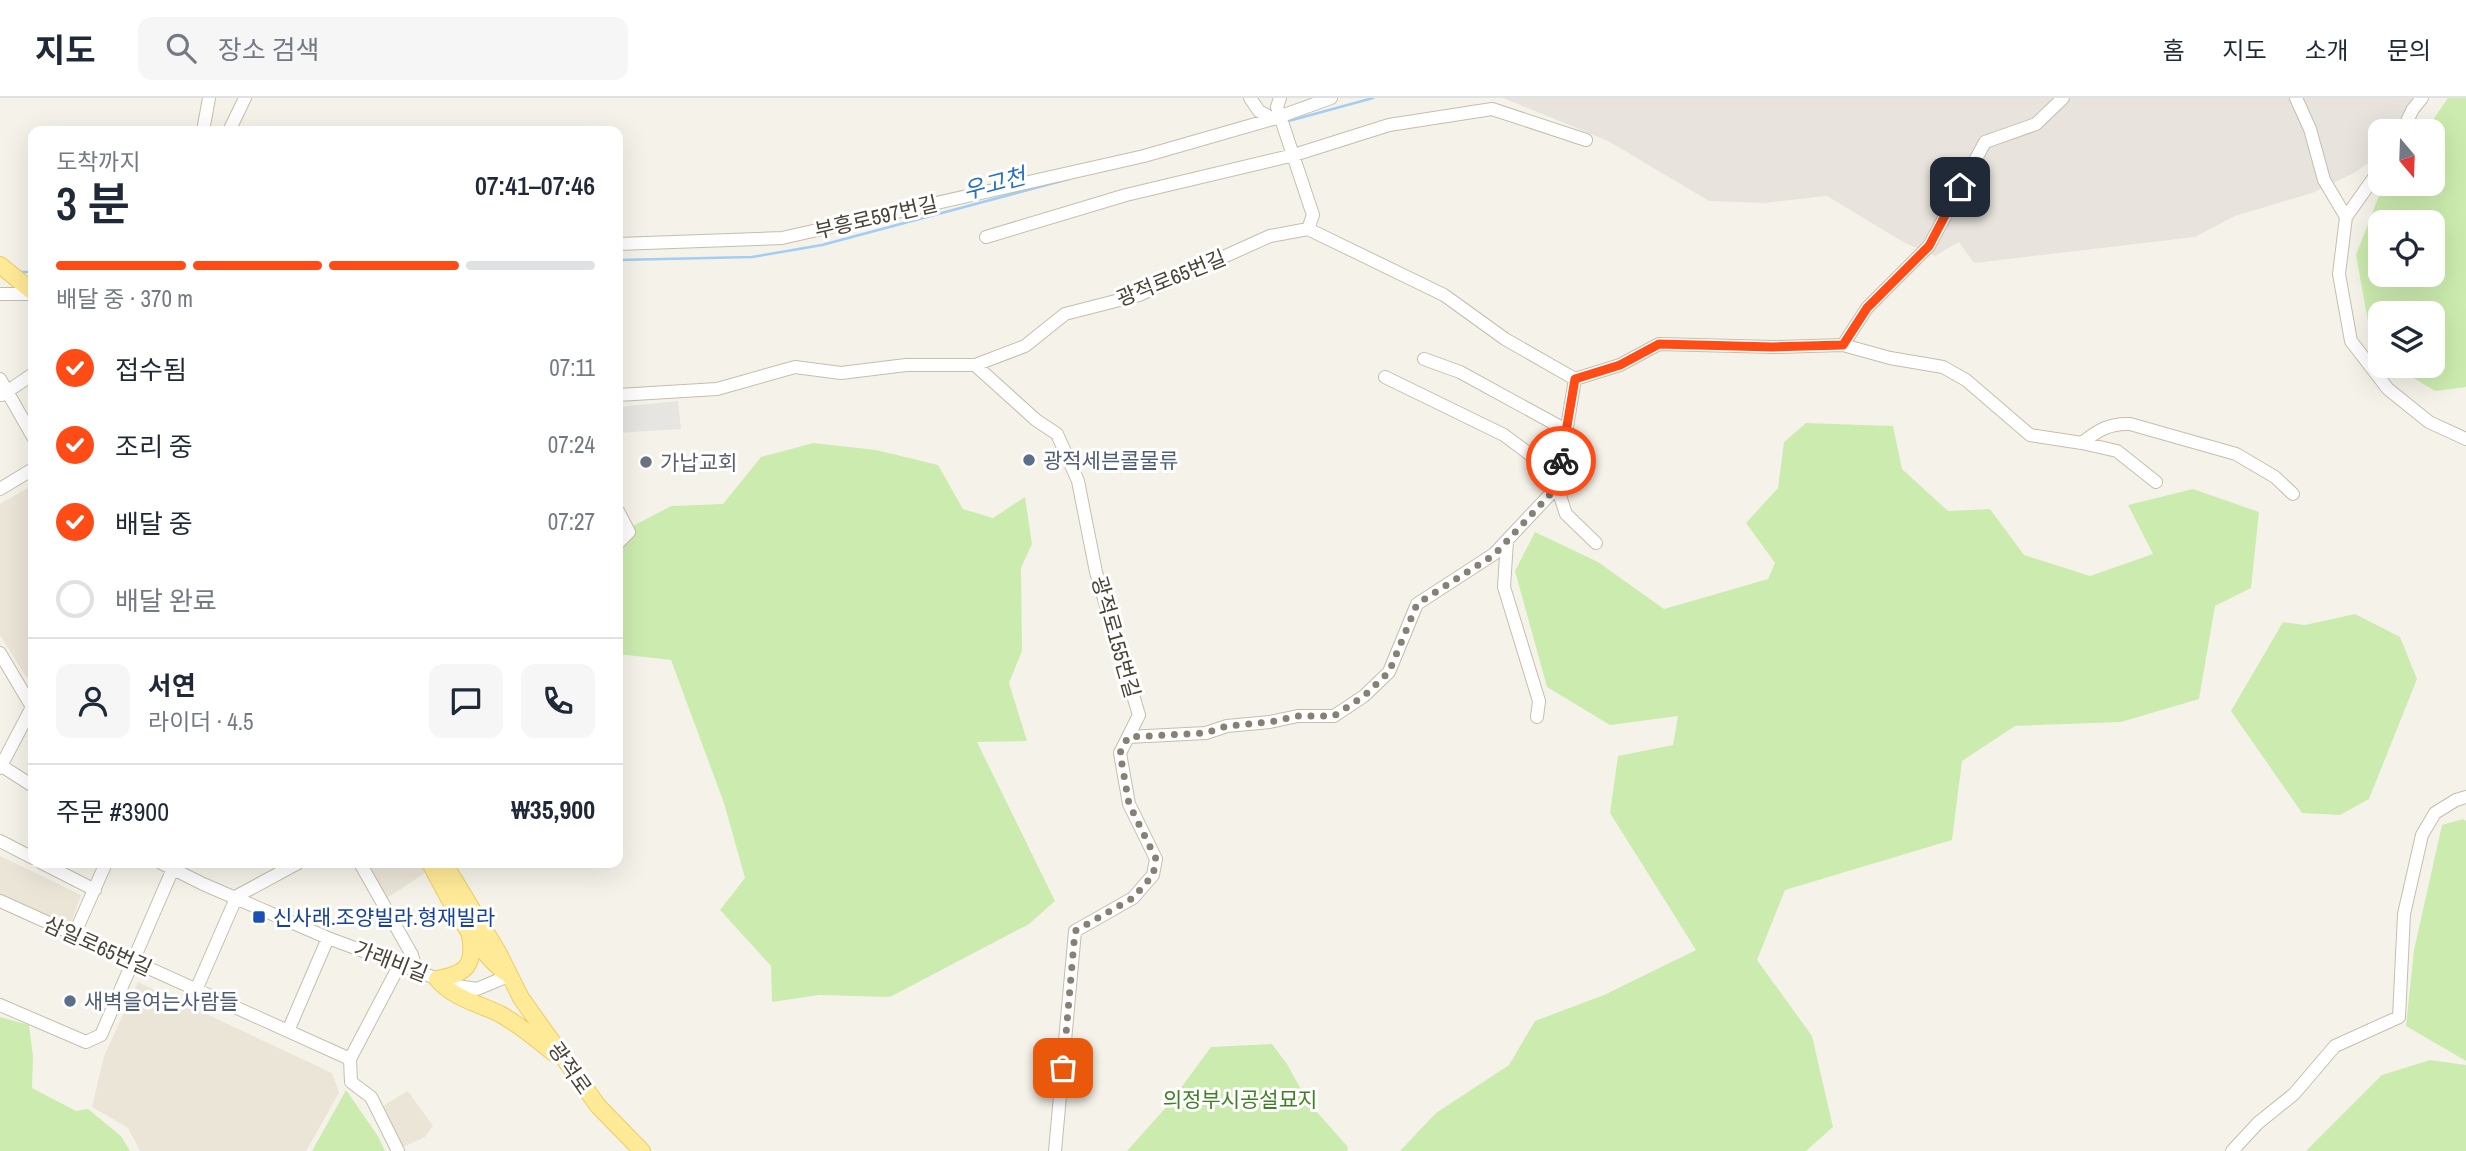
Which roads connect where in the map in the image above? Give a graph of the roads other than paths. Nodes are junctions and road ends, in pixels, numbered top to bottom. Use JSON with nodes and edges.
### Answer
{"nodes":[{"id":1,"x":209,"y":98,"type":"edge"},
{"id":2,"x":245,"y":98,"type":"edge"},
{"id":3,"x":1250,"y":98,"type":"edge"},
{"id":4,"x":1280,"y":98,"type":"edge"},
{"id":5,"x":1331,"y":98,"type":"edge"},
{"id":6,"x":2063,"y":98,"type":"edge"},
{"id":7,"x":2296,"y":98,"type":"edge"},
{"id":8,"x":2422,"y":98,"type":"edge"},
{"id":9,"x":1279,"y":119,"type":"junction"},
{"id":10,"x":2408,"y":119,"type":"edge"},
{"id":11,"x":204,"y":126,"type":"edge"},
{"id":12,"x":231,"y":126,"type":"edge"},
{"id":13,"x":1586,"y":140,"type":"dead end"},
{"id":14,"x":1293,"y":153,"type":"junction"},
{"id":15,"x":2368,"y":186,"type":"edge"},
{"id":16,"x":2346,"y":217,"type":"junction"},
{"id":17,"x":1308,"y":229,"type":"junction"},
{"id":18,"x":986,"y":237,"type":"dead end"},
{"id":19,"x":623,"y":244,"type":"edge"},
{"id":20,"x":0,"y":259,"type":"edge"},
{"id":21,"x":28,"y":284,"type":"edge"},
{"id":22,"x":28,"y":289,"type":"edge"},
{"id":23,"x":0,"y":294,"type":"edge"},
{"id":24,"x":1843,"y":345,"type":"junction"},
{"id":25,"x":1424,"y":359,"type":"dead end"},
{"id":26,"x":975,"y":365,"type":"junction"},
{"id":27,"x":28,"y":377,"type":"edge"},
{"id":28,"x":1385,"y":377,"type":"dead end"},
{"id":29,"x":0,"y":379,"type":"edge"},
{"id":30,"x":1575,"y":379,"type":"junction"},
{"id":31,"x":4,"y":394,"type":"edge"},
{"id":32,"x":623,"y":395,"type":"edge"},
{"id":33,"x":28,"y":430,"type":"edge"},
{"id":34,"x":1566,"y":430,"type":"junction"},
{"id":35,"x":2466,"y":439,"type":"edge"},
{"id":36,"x":2082,"y":443,"type":"junction"},
{"id":37,"x":28,"y":472,"type":"edge"},
{"id":38,"x":1558,"y":482,"type":"junction"},
{"id":39,"x":2156,"y":482,"type":"dead end"},
{"id":40,"x":0,"y":489,"type":"edge"},
{"id":41,"x":2293,"y":494,"type":"dead end"},
{"id":42,"x":623,"y":521,"type":"edge"},
{"id":43,"x":623,"y":539,"type":"edge"},
{"id":44,"x":1507,"y":541,"type":"junction"},
{"id":45,"x":1596,"y":543,"type":"dead end"},
{"id":46,"x":0,"y":653,"type":"edge"},
{"id":47,"x":28,"y":698,"type":"edge"},
{"id":48,"x":28,"y":715,"type":"edge"},
{"id":49,"x":1537,"y":717,"type":"dead end"},
{"id":50,"x":1128,"y":737,"type":"junction"},
{"id":51,"x":0,"y":766,"type":"edge"},
{"id":52,"x":28,"y":783,"type":"edge"},
{"id":53,"x":2466,"y":797,"type":"edge"},
{"id":54,"x":0,"y":841,"type":"edge"},
{"id":55,"x":28,"y":855,"type":"edge"},
{"id":56,"x":52,"y":868,"type":"edge"},
{"id":57,"x":104,"y":868,"type":"edge"},
{"id":58,"x":169,"y":868,"type":"edge"},
{"id":59,"x":176,"y":868,"type":"edge"},
{"id":60,"x":289,"y":868,"type":"edge"},
{"id":61,"x":363,"y":868,"type":"edge"},
{"id":62,"x":433,"y":868,"type":"edge"},
{"id":63,"x":447,"y":868,"type":"edge"},
{"id":64,"x":95,"y":890,"type":"junction"},
{"id":65,"x":237,"y":896,"type":"junction"},
{"id":66,"x":0,"y":901,"type":"edge"},
{"id":67,"x":469,"y":929,"type":"junction"},
{"id":68,"x":74,"y":934,"type":"junction"},
{"id":69,"x":328,"y":938,"type":"junction"},
{"id":70,"x":133,"y":961,"type":"junction"},
{"id":71,"x":399,"y":966,"type":"junction"},
{"id":72,"x":417,"y":973,"type":"junction"},
{"id":73,"x":508,"y":976,"type":"junction"},
{"id":74,"x":437,"y":979,"type":"junction"},
{"id":75,"x":196,"y":990,"type":"junction"},
{"id":76,"x":0,"y":1005,"type":"edge"},
{"id":77,"x":288,"y":1031,"type":"junction"},
{"id":78,"x":350,"y":1059,"type":"junction"},
{"id":79,"x":568,"y":1065,"type":"junction"},
{"id":80,"x":398,"y":1151,"type":"edge"},
{"id":81,"x":642,"y":1151,"type":"edge"},
{"id":82,"x":1055,"y":1151,"type":"edge"},
{"id":83,"x":2232,"y":1151,"type":"edge"}],
"edges":[{"from":1,"to":11,"type":"street"},
{"from":2,"to":12,"type":"street"},
{"from":3,"to":9,"type":"street"},
{"from":4,"to":9,"type":"street"},
{"from":5,"to":9,"type":"street","name":"부흥로597번길"},
{"from":6,"to":24,"type":"street"},
{"from":7,"to":16,"type":"street"},
{"from":8,"to":10,"type":"street"},
{"from":9,"to":14,"type":"street"},
{"from":9,"to":19,"type":"street","name":"부흥로597번길"},
{"from":13,"to":14,"type":"street"},
{"from":14,"to":17,"type":"street"},
{"from":14,"to":18,"type":"street"},
{"from":15,"to":16,"type":"street"},
{"from":16,"to":35,"type":"street"},
{"from":17,"to":26,"type":"street","name":"광적로65번길"},
{"from":17,"to":30,"type":"street"},
{"from":20,"to":21,"type":"main road"},
{"from":22,"to":23,"type":"street"},
{"from":24,"to":30,"type":"street"},
{"from":24,"to":36,"type":"street"},
{"from":25,"to":34,"type":"street"},
{"from":26,"to":32,"type":"street","name":"광적로65번길"},
{"from":26,"to":50,"type":"street","name":"광적로155번길"},
{"from":27,"to":31,"type":"street"},
{"from":28,"to":38,"type":"street"},
{"from":29,"to":31,"type":"street"},
{"from":30,"to":34,"type":"street"},
{"from":31,"to":33,"type":"street"},
{"from":34,"to":38,"type":"street"},
{"from":36,"to":39,"type":"street"},
{"from":36,"to":41,"type":"street"},
{"from":37,"to":40,"type":"street"},
{"from":38,"to":44,"type":"street"},
{"from":38,"to":45,"type":"street"},
{"from":42,"to":43,"type":"street"},
{"from":44,"to":49,"type":"street"},
{"from":44,"to":50,"type":"street"},
{"from":46,"to":47,"type":"street"},
{"from":48,"to":51,"type":"street"},
{"from":50,"to":82,"type":"street","name":"광적로155번길"},
{"from":51,"to":52,"type":"street"},
{"from":53,"to":83,"type":"street"},
{"from":54,"to":55,"type":"street"},
{"from":56,"to":64,"type":"street"},
{"from":57,"to":64,"type":"street"},
{"from":58,"to":70,"type":"street"},
{"from":59,"to":65,"type":"street","name":"가래비길"},
{"from":60,"to":65,"type":"street"},
{"from":61,"to":72,"type":"street"},
{"from":62,"to":67,"type":"main road","name":"광적로"},
{"from":63,"to":73,"type":"main road","name":"광적로"},
{"from":64,"to":68,"type":"street"},
{"from":65,"to":69,"type":"street","name":"가래비길"},
{"from":65,"to":75,"type":"street"},
{"from":66,"to":68,"type":"street","name":"삼일로65번길"},
{"from":67,"to":73,"type":"main road","name":"광적로"},
{"from":67,"to":74,"type":"main road"},
{"from":68,"to":70,"type":"street","name":"삼일로65번길"},
{"from":69,"to":71,"type":"street","name":"가래비길"},
{"from":69,"to":77,"type":"street"},
{"from":70,"to":75,"type":"street","name":"삼일로65번길"},
{"from":70,"to":76,"type":"street"},
{"from":71,"to":72,"type":"street","name":"가래비길"},
{"from":71,"to":78,"type":"street"},
{"from":72,"to":74,"type":"street","name":"가래비길"},
{"from":73,"to":74,"type":"street","name":"가래비길"},
{"from":73,"to":79,"type":"main road","name":"광적로"},
{"from":74,"to":79,"type":"main road"},
{"from":75,"to":77,"type":"street","name":"삼일로65번길"},
{"from":77,"to":78,"type":"street","name":"삼일로65번길"},
{"from":78,"to":80,"type":"street"},
{"from":79,"to":81,"type":"main road","name":"광적로"}]}
